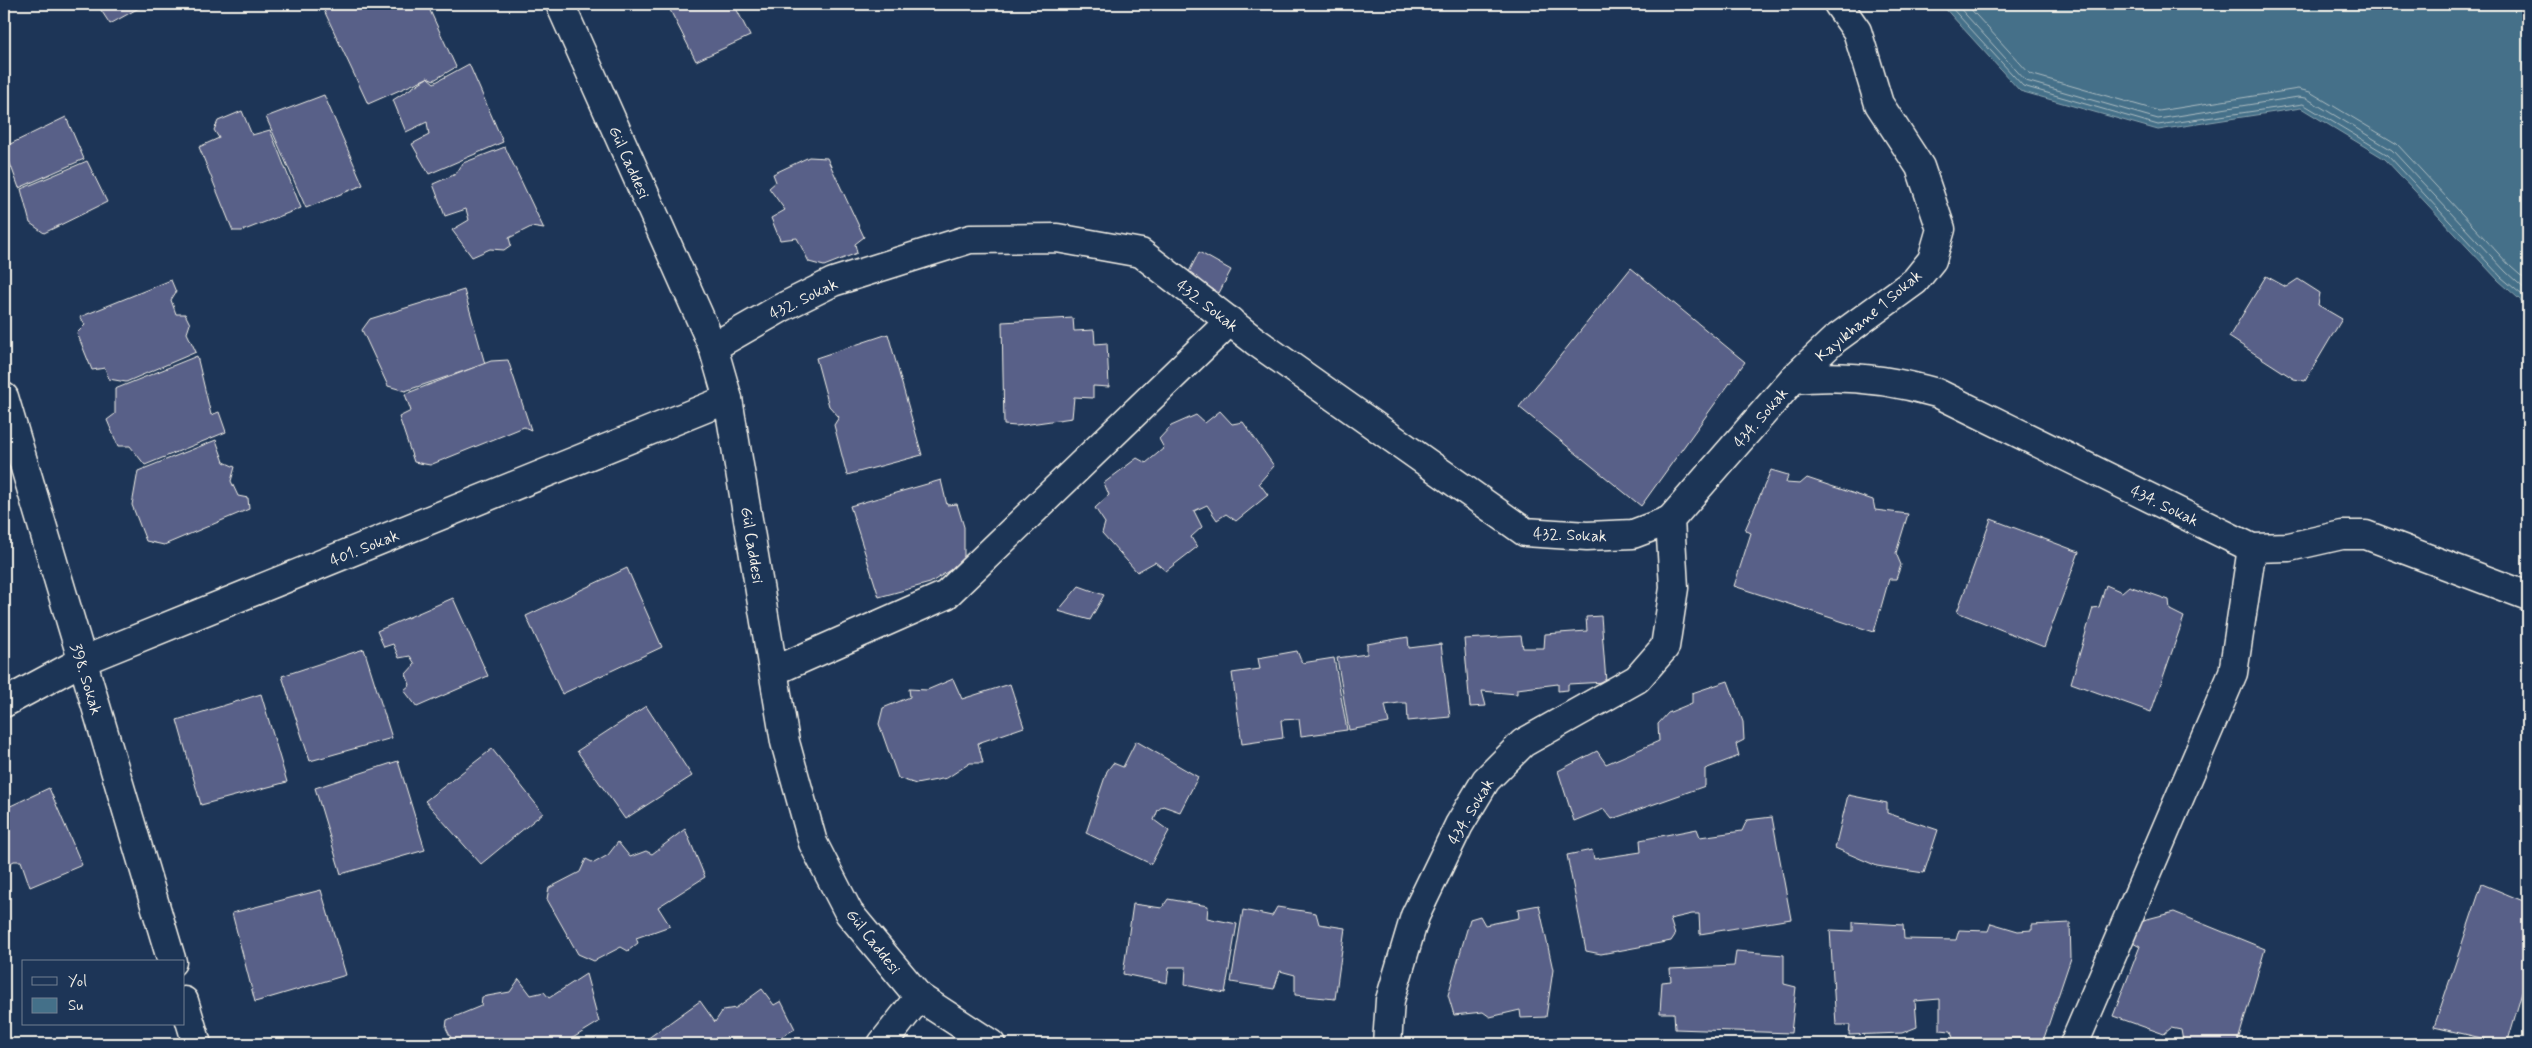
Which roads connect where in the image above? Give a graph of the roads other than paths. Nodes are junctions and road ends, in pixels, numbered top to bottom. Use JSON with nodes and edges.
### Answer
{"nodes":[{"id":1,"x":560,"y":4,"type":"edge"},
{"id":2,"x":1838,"y":4,"type":"edge"},
{"id":3,"x":1230,"y":321,"type":"junction"},
{"id":4,"x":713,"y":347,"type":"junction"},
{"id":5,"x":1794,"y":379,"type":"junction"},
{"id":6,"x":4,"y":397,"type":"edge"},
{"id":7,"x":728,"y":399,"type":"junction"},
{"id":8,"x":1670,"y":520,"type":"junction"},
{"id":9,"x":2252,"y":548,"type":"junction"},
{"id":10,"x":2528,"y":596,"type":"edge"},
{"id":11,"x":82,"y":661,"type":"junction"},
{"id":12,"x":774,"y":671,"type":"junction"},
{"id":13,"x":4,"y":703,"type":"edge"},
{"id":14,"x":171,"y":960,"type":"edge"},
{"id":15,"x":919,"y":998,"type":"junction"},
{"id":16,"x":185,"y":1004,"type":"edge"},
{"id":17,"x":197,"y":1044,"type":"edge"},
{"id":18,"x":882,"y":1044,"type":"edge"},
{"id":19,"x":991,"y":1044,"type":"edge"},
{"id":20,"x":1387,"y":1044,"type":"edge"},
{"id":21,"x":2074,"y":1044,"type":"edge"}],
"edges":[{"from":1,"to":4,"type":"street","name":"Gül Caddesi"},
{"from":2,"to":5,"type":"street","name":"Kayıkhane 1 Sokak"},
{"from":3,"to":4,"type":"street","name":"432. Sokak"},
{"from":3,"to":8,"type":"street","name":"432. Sokak"},
{"from":3,"to":12,"type":"street"},
{"from":4,"to":7,"type":"street","name":"Gül Caddesi"},
{"from":5,"to":8,"type":"street","name":"434. Sokak"},
{"from":5,"to":9,"type":"street","name":"434. Sokak"},
{"from":6,"to":11,"type":"street","name":"398. Sokak"},
{"from":7,"to":11,"type":"street","name":"401. Sokak"},
{"from":7,"to":12,"type":"street","name":"Gül Caddesi"},
{"from":8,"to":20,"type":"street","name":"434. Sokak"},
{"from":9,"to":10,"type":"street","name":"434. Sokak"},
{"from":9,"to":21,"type":"street"},
{"from":11,"to":13,"type":"street","name":"401. Sokak"},
{"from":11,"to":14,"type":"street","name":"398. Sokak"},
{"from":12,"to":15,"type":"street","name":"Gül Caddesi"},
{"from":15,"to":18,"type":"street"},
{"from":15,"to":19,"type":"street","name":"Gül Caddesi"},
{"from":16,"to":17,"type":"street"}]}
